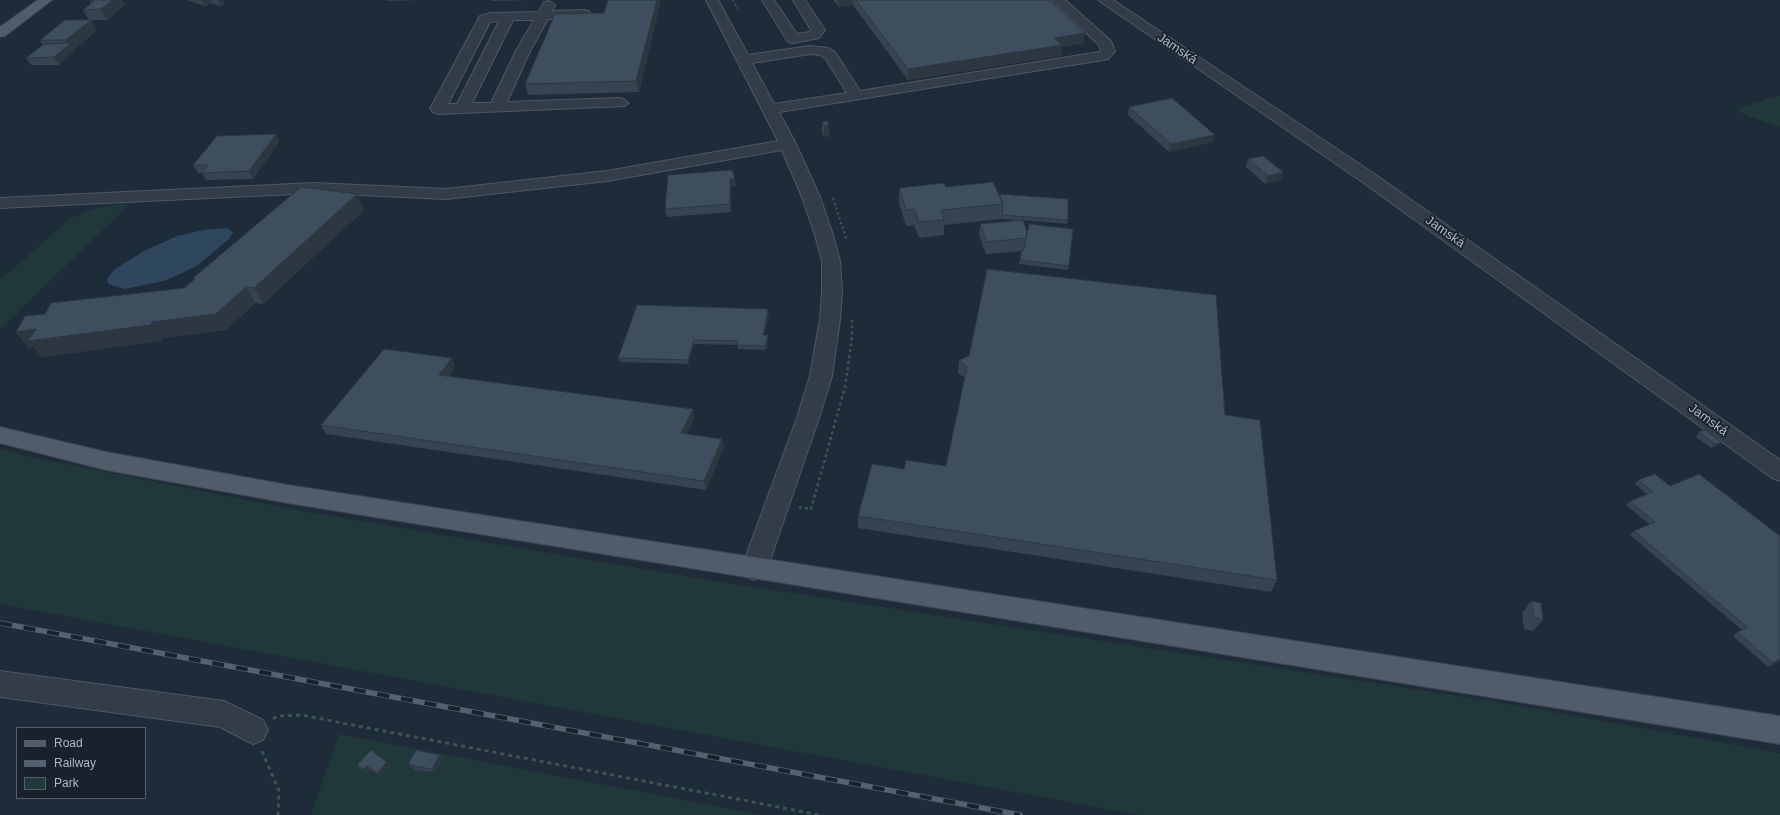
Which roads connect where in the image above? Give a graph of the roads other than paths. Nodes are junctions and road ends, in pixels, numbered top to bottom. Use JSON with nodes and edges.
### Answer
{"nodes":[{"id":1,"x":46,"y":0,"type":"edge"},
{"id":2,"x":551,"y":0,"type":"edge"},
{"id":3,"x":712,"y":0,"type":"edge"},
{"id":4,"x":768,"y":0,"type":"edge"},
{"id":5,"x":799,"y":0,"type":"edge"},
{"id":6,"x":1057,"y":0,"type":"edge"},
{"id":7,"x":1104,"y":0,"type":"edge"},
{"id":8,"x":596,"y":14,"type":"edge"},
{"id":9,"x":543,"y":15,"type":"junction"},
{"id":10,"x":508,"y":16,"type":"junction"},
{"id":11,"x":0,"y":33,"type":"edge"},
{"id":12,"x":507,"y":52,"type":"junction"},
{"id":13,"x":469,"y":53,"type":"junction"},
{"id":14,"x":744,"y":60,"type":"junction"},
{"id":15,"x":856,"y":96,"type":"junction"},
{"id":16,"x":620,"y":104,"type":"dead end"},
{"id":17,"x":497,"y":107,"type":"junction"},
{"id":18,"x":462,"y":108,"type":"junction"},
{"id":19,"x":770,"y":109,"type":"junction"},
{"id":20,"x":788,"y":144,"type":"junction"},
{"id":21,"x":0,"y":204,"type":"edge"},
{"id":22,"x":0,"y":435,"type":"edge"},
{"id":23,"x":1780,"y":472,"type":"edge"},
{"id":24,"x":754,"y":569,"type":"junction"},
{"id":25,"x":0,"y":684,"type":"edge"},
{"id":26,"x":253,"y":730,"type":"road end"},
{"id":27,"x":1780,"y":730,"type":"edge"}],
"edges":[{"from":1,"to":11,"type":"main road"},
{"from":2,"to":9,"type":"street"},
{"from":3,"to":14,"type":"street"},
{"from":4,"to":5,"type":"street"},
{"from":6,"to":15,"type":"street"},
{"from":7,"to":23,"type":"street","name":"Jamská"},
{"from":8,"to":9,"type":"street"},
{"from":9,"to":10,"type":"street"},
{"from":9,"to":12,"type":"street"},
{"from":10,"to":12,"type":"street"},
{"from":10,"to":13,"type":"street"},
{"from":12,"to":13,"type":"street"},
{"from":12,"to":17,"type":"street"},
{"from":12,"to":18,"type":"street"},
{"from":13,"to":18,"type":"street"},
{"from":14,"to":15,"type":"street"},
{"from":14,"to":19,"type":"street"},
{"from":15,"to":19,"type":"street"},
{"from":16,"to":17,"type":"street"},
{"from":17,"to":18,"type":"street"},
{"from":19,"to":20,"type":"street"},
{"from":20,"to":21,"type":"street"},
{"from":20,"to":24,"type":"street"},
{"from":22,"to":24,"type":"main road"},
{"from":24,"to":27,"type":"main road"},
{"from":25,"to":26,"type":"street"}]}
